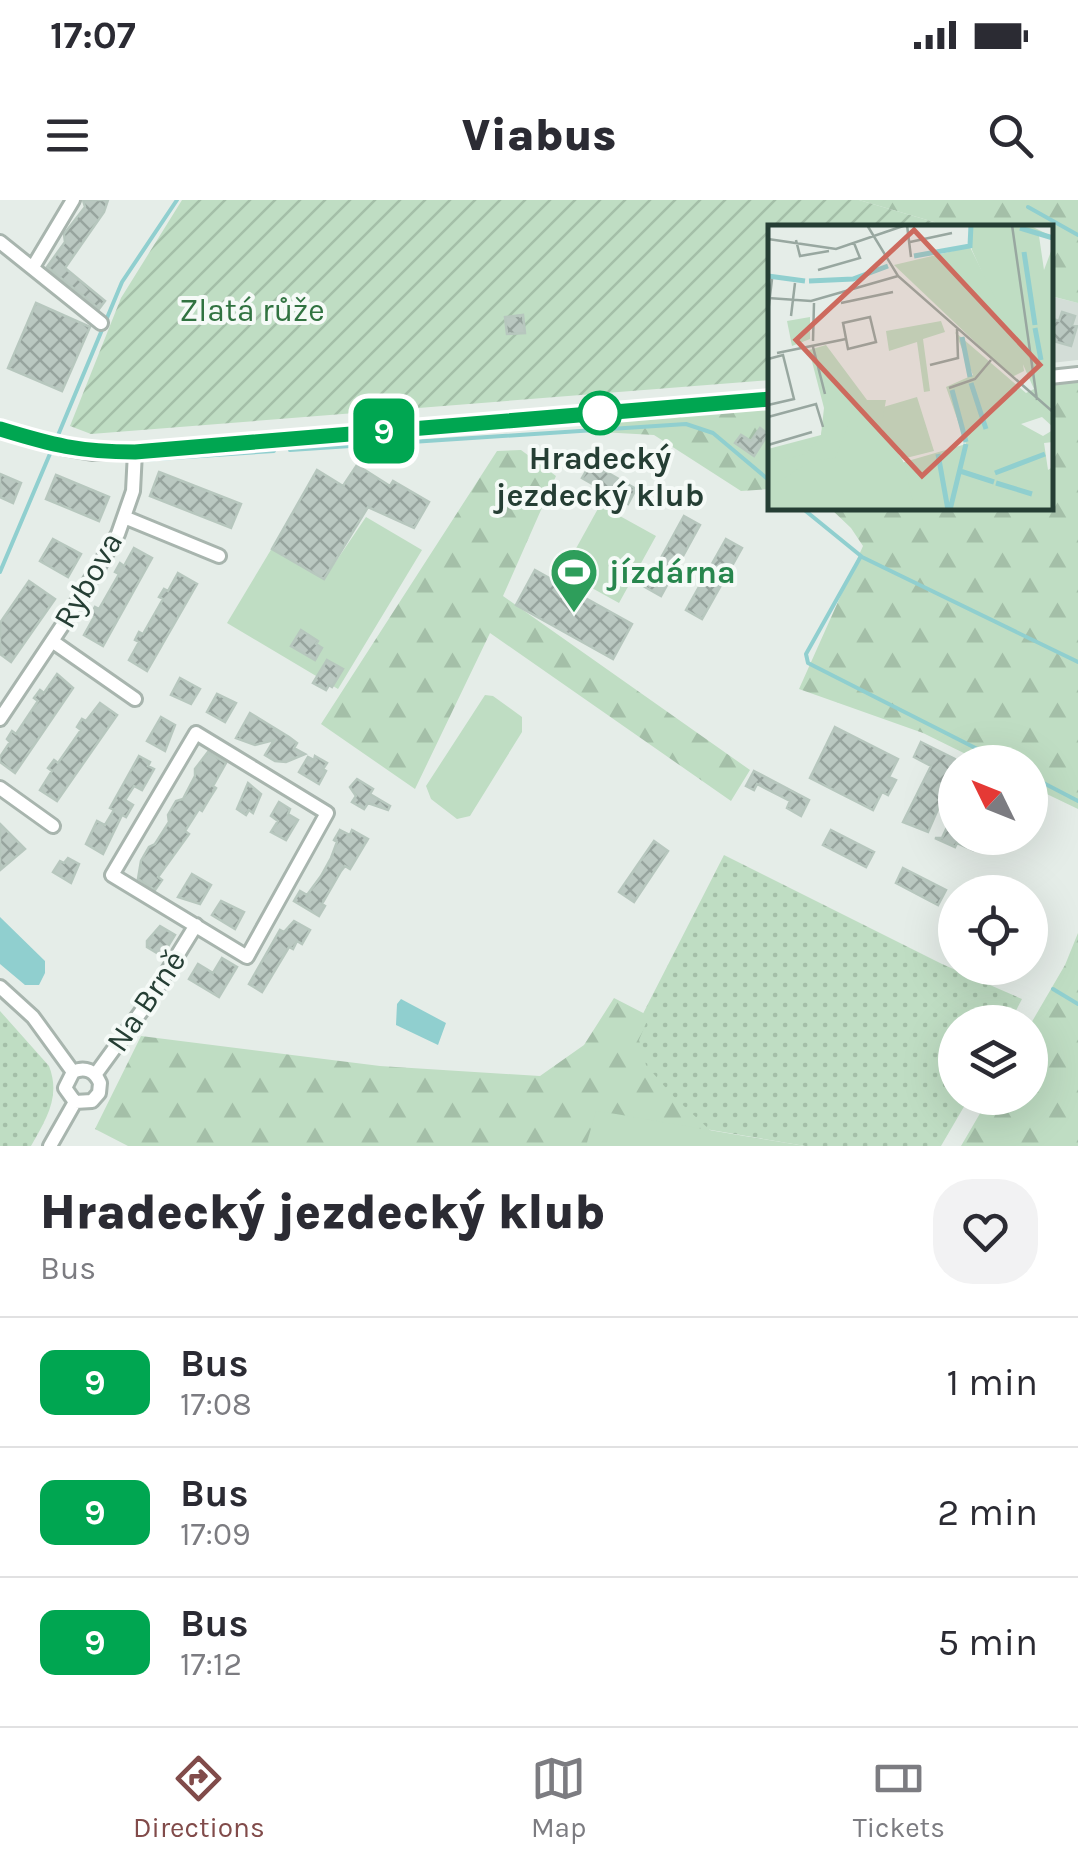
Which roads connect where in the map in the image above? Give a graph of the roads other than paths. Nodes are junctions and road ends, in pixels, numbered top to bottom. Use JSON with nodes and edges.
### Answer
{"nodes":[{"id":1,"x":73,"y":200,"type":"edge"},
{"id":2,"x":0,"y":242,"type":"edge"},
{"id":3,"x":33,"y":268,"type":"junction"},
{"id":4,"x":101,"y":323,"type":"dead end"},
{"id":5,"x":1078,"y":374,"type":"edge"},
{"id":6,"x":1053,"y":376,"type":"edge"},
{"id":7,"x":768,"y":399,"type":"edge"},
{"id":8,"x":0,"y":430,"type":"edge"},
{"id":9,"x":135,"y":452,"type":"junction"},
{"id":10,"x":124,"y":518,"type":"junction"},
{"id":11,"x":219,"y":556,"type":"dead end"},
{"id":12,"x":52,"y":641,"type":"junction"},
{"id":13,"x":135,"y":699,"type":"dead end"},
{"id":14,"x":0,"y":719,"type":"edge"},
{"id":15,"x":0,"y":788,"type":"edge"},
{"id":16,"x":52,"y":826,"type":"dead end"},
{"id":17,"x":196,"y":925,"type":"junction"},
{"id":18,"x":0,"y":987,"type":"edge"},
{"id":19,"x":73,"y":1072,"type":"junction"},
{"id":20,"x":96,"y":1075,"type":"junction"},
{"id":21,"x":75,"y":1102,"type":"junction"},
{"id":22,"x":50,"y":1146,"type":"edge"}],
"edges":[{"from":1,"to":3,"type":"street"},
{"from":2,"to":3,"type":"street"},
{"from":3,"to":4,"type":"street"},
{"from":5,"to":6,"type":"street"},
{"from":7,"to":9,"type":"street"},
{"from":8,"to":9,"type":"street"},
{"from":9,"to":10,"type":"street","name":"Rybova"},
{"from":10,"to":11,"type":"street","name":"Rybova"},
{"from":10,"to":12,"type":"street","name":"Rybova"},
{"from":12,"to":13,"type":"street","name":"Rybova"},
{"from":12,"to":14,"type":"street","name":"Rybova"},
{"from":15,"to":16,"type":"street"},
{"from":17,"to":17,"type":"street"},
{"from":17,"to":20,"type":"street","name":"Na Brně"},
{"from":18,"to":19,"type":"street"},
{"from":19,"to":20,"type":"street"},
{"from":19,"to":21,"type":"street"},
{"from":20,"to":21,"type":"street"},
{"from":21,"to":22,"type":"street"}]}
